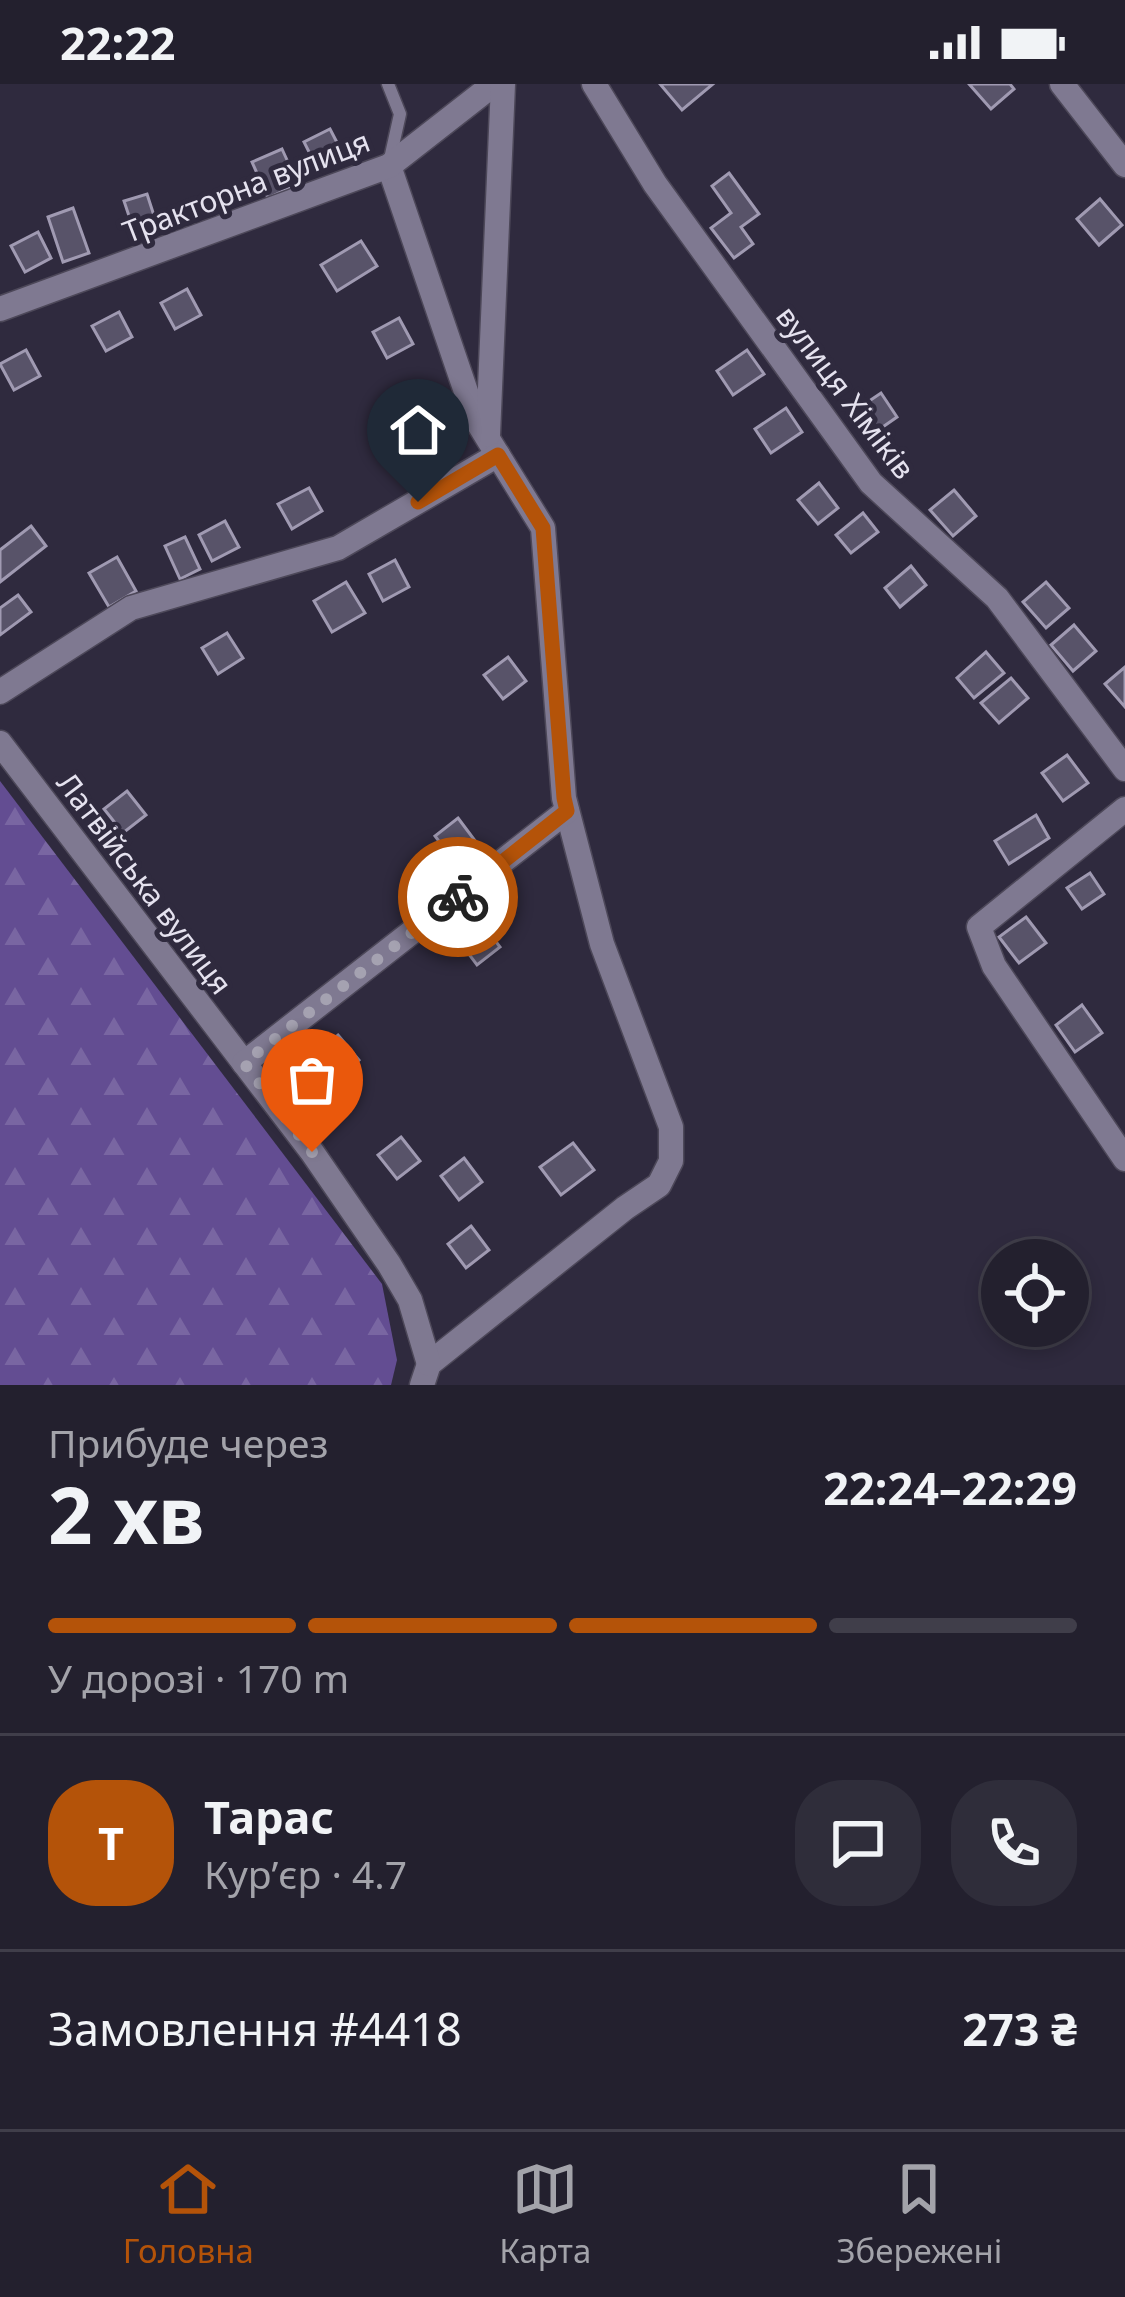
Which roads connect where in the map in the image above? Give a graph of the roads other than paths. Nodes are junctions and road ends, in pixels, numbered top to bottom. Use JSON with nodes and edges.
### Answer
{"nodes":[{"id":1,"x":388,"y":84,"type":"edge"},
{"id":2,"x":494,"y":84,"type":"edge"},
{"id":3,"x":503,"y":84,"type":"edge"},
{"id":4,"x":594,"y":84,"type":"edge"},
{"id":5,"x":1062,"y":84,"type":"edge"},
{"id":6,"x":1125,"y":165,"type":"edge"},
{"id":7,"x":388,"y":166,"type":"junction"},
{"id":8,"x":0,"y":309,"type":"edge"},
{"id":9,"x":493,"y":447,"type":"junction"},
{"id":10,"x":0,"y":692,"type":"edge"},
{"id":11,"x":0,"y":743,"type":"edge"},
{"id":12,"x":1125,"y":769,"type":"edge"},
{"id":13,"x":1125,"y":809,"type":"edge"},
{"id":14,"x":567,"y":811,"type":"junction"},
{"id":15,"x":244,"y":1063,"type":"junction"},
{"id":16,"x":1125,"y":1159,"type":"edge"},
{"id":17,"x":426,"y":1374,"type":"edge"}],
"edges":[{"from":1,"to":7,"type":"lane"},
{"from":2,"to":7,"type":"street","name":"Тракторна вулиця"},
{"from":3,"to":9,"type":"street"},
{"from":4,"to":12,"type":"street","name":"вулиця Хіміків"},
{"from":5,"to":6,"type":"street"},
{"from":7,"to":8,"type":"street","name":"Тракторна вулиця"},
{"from":7,"to":9,"type":"street"},
{"from":9,"to":10,"type":"street"},
{"from":9,"to":14,"type":"street"},
{"from":11,"to":15,"type":"street","name":"Латвійська вулиця"},
{"from":13,"to":16,"type":"street"},
{"from":14,"to":15,"type":"street"},
{"from":14,"to":17,"type":"street"},
{"from":15,"to":17,"type":"street","name":"Латвійська вулиця"}]}
